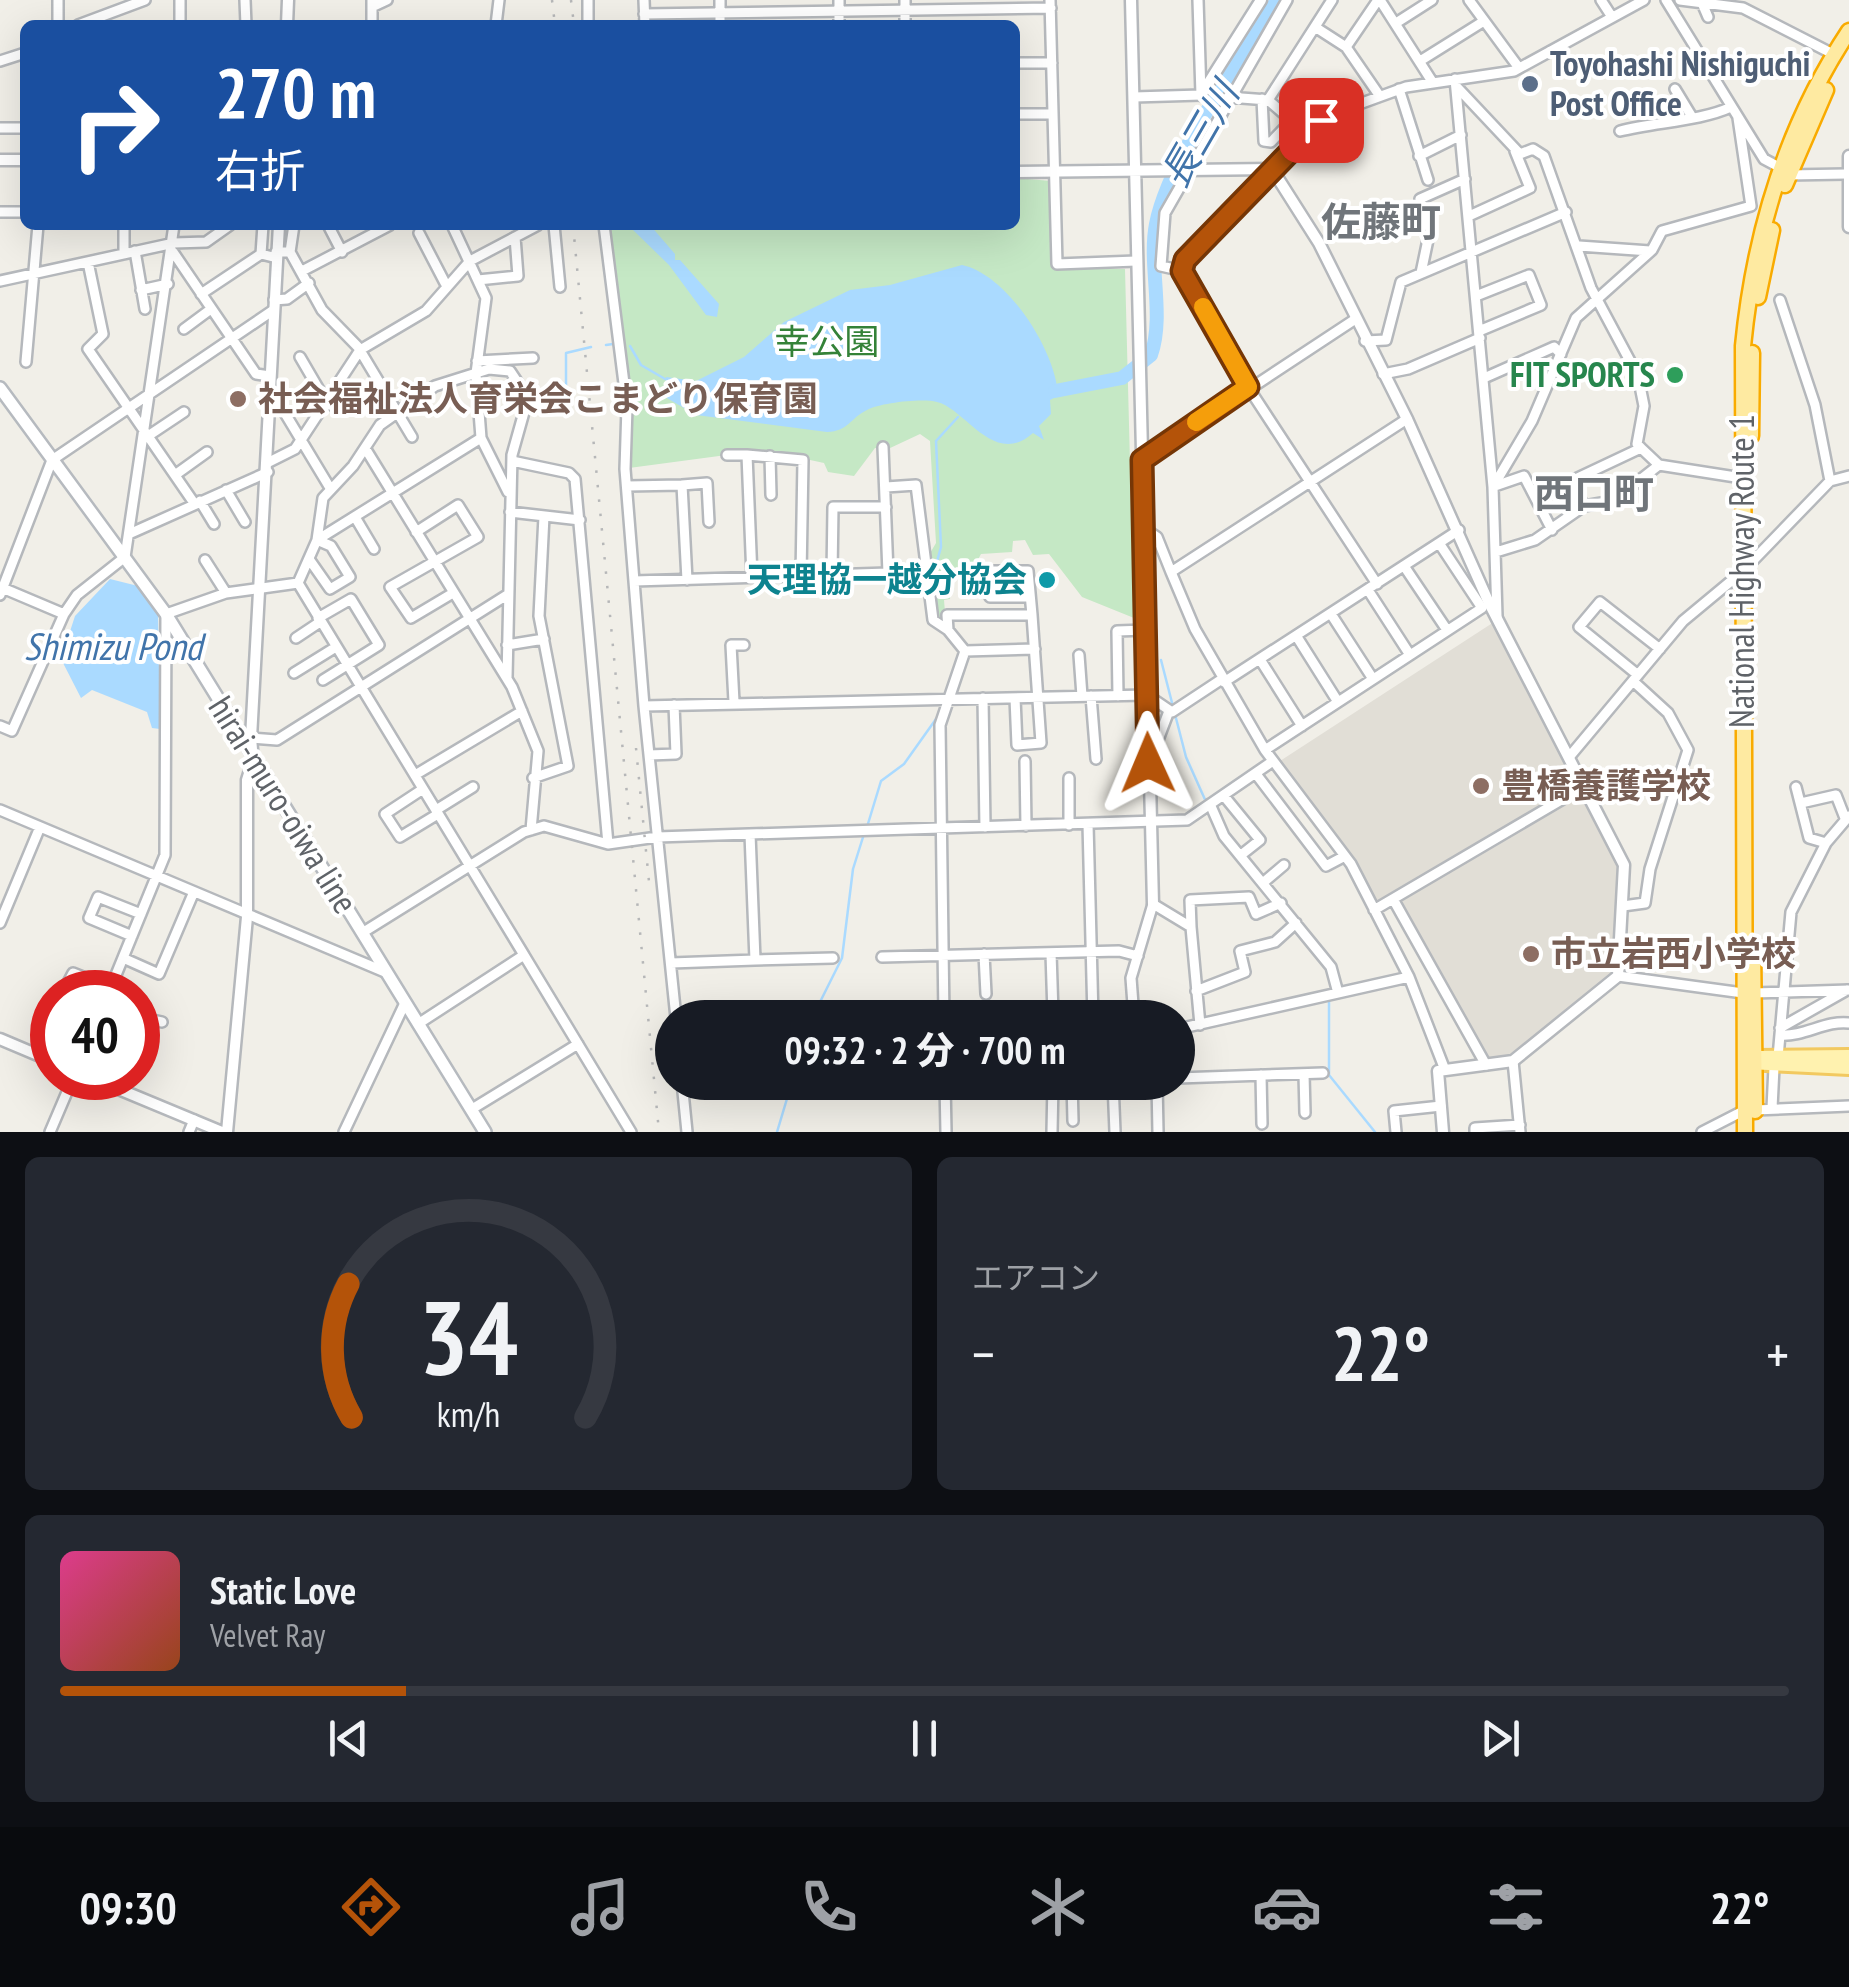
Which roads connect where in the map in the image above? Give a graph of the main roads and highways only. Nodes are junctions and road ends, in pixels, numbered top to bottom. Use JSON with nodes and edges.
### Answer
{"nodes":[{"id":1,"x":1849,"y":32,"type":"edge"},
{"id":2,"x":1849,"y":48,"type":"edge"},
{"id":3,"x":1784,"y":171,"type":"junction"},
{"id":4,"x":0,"y":388,"type":"edge"},
{"id":5,"x":1745,"y":568,"type":"junction"},
{"id":6,"x":1849,"y":1056,"type":"edge"},
{"id":7,"x":1752,"y":1062,"type":"junction"},
{"id":8,"x":1776,"y":1062,"type":"junction"},
{"id":9,"x":1849,"y":1068,"type":"edge"},
{"id":10,"x":1750,"y":1110,"type":"junction"},
{"id":11,"x":486,"y":1132,"type":"edge"},
{"id":12,"x":1745,"y":1132,"type":"edge"},
{"id":13,"x":1754,"y":1132,"type":"edge"}],
"edges":[{"from":1,"to":3,"type":"highway","name":"National Highway Route 1"},
{"from":2,"to":3,"type":"highway","name":"National Highway Route 1"},
{"from":3,"to":5,"type":"highway","name":"National Highway Route 1"},
{"from":3,"to":5,"type":"highway","name":"National Highway Route 1"},
{"from":4,"to":11,"type":"main road","name":"hirai-muro-oiwa line"},
{"from":5,"to":7,"type":"highway","name":"National Highway Route 1"},
{"from":6,"to":8,"type":"main road"},
{"from":7,"to":8,"type":"main road"},
{"from":7,"to":10,"type":"highway","name":"National Highway Route 1"},
{"from":8,"to":9,"type":"main road"},
{"from":10,"to":12,"type":"highway","name":"National Highway Route 1"},
{"from":10,"to":13,"type":"highway","name":"National Highway Route 1"}]}
